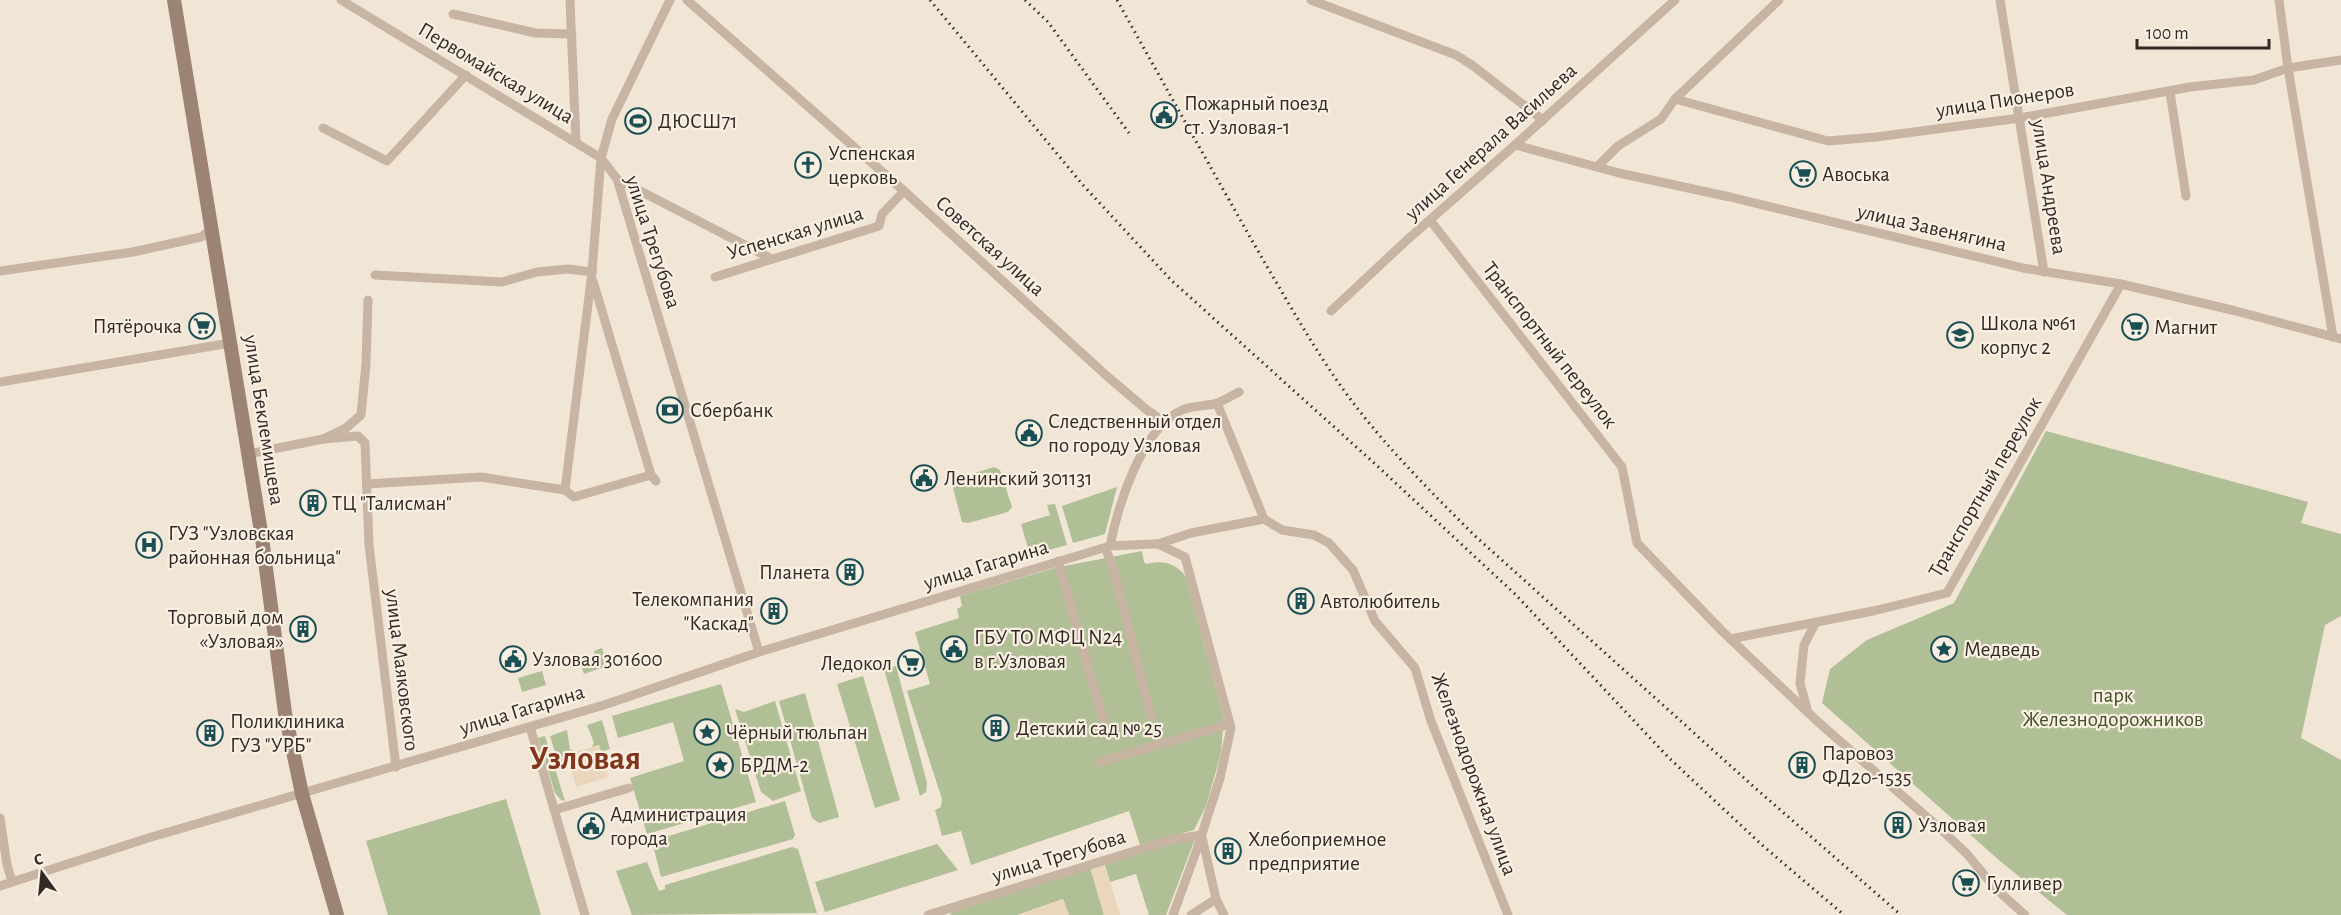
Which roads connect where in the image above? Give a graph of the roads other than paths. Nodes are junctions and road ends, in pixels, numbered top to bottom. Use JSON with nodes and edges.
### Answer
{"nodes":[{"id":1,"x":174,"y":0,"type":"edge"},
{"id":2,"x":341,"y":0,"type":"edge"},
{"id":3,"x":570,"y":0,"type":"edge"},
{"id":4,"x":670,"y":0,"type":"edge"},
{"id":5,"x":687,"y":0,"type":"edge"},
{"id":6,"x":1311,"y":0,"type":"edge"},
{"id":7,"x":1674,"y":0,"type":"edge"},
{"id":8,"x":1779,"y":0,"type":"edge"},
{"id":9,"x":2000,"y":0,"type":"edge"},
{"id":10,"x":2279,"y":0,"type":"edge"},
{"id":11,"x":453,"y":14,"type":"dead end"},
{"id":12,"x":572,"y":34,"type":"junction"},
{"id":13,"x":2341,"y":60,"type":"edge"},
{"id":14,"x":2288,"y":68,"type":"junction"},
{"id":15,"x":466,"y":75,"type":"junction"},
{"id":16,"x":2170,"y":92,"type":"junction"},
{"id":17,"x":1675,"y":99,"type":"junction"},
{"id":18,"x":2020,"y":118,"type":"junction"},
{"id":19,"x":1543,"y":120,"type":"junction"},
{"id":20,"x":323,"y":128,"type":"dead end"},
{"id":21,"x":576,"y":142,"type":"junction"},
{"id":22,"x":1515,"y":146,"type":"junction"},
{"id":23,"x":601,"y":158,"type":"junction"},
{"id":24,"x":1598,"y":166,"type":"junction"},
{"id":25,"x":617,"y":179,"type":"junction"},
{"id":26,"x":904,"y":191,"type":"junction"},
{"id":27,"x":2186,"y":196,"type":"dead end"},
{"id":28,"x":1430,"y":220,"type":"junction"},
{"id":29,"x":211,"y":230,"type":"junction"},
{"id":30,"x":772,"y":260,"type":"junction"},
{"id":31,"x":0,"y":272,"type":"edge"},
{"id":32,"x":2044,"y":272,"type":"junction"},
{"id":33,"x":592,"y":274,"type":"junction"},
{"id":34,"x":375,"y":275,"type":"dead end"},
{"id":35,"x":715,"y":276,"type":"dead end"},
{"id":36,"x":2121,"y":284,"type":"junction"},
{"id":37,"x":368,"y":300,"type":"dead end"},
{"id":38,"x":1331,"y":311,"type":"dead end"},
{"id":39,"x":2337,"y":338,"type":"edge"},
{"id":40,"x":230,"y":344,"type":"junction"},
{"id":41,"x":0,"y":382,"type":"edge"},
{"id":42,"x":1239,"y":392,"type":"dead end"},
{"id":43,"x":1217,"y":403,"type":"junction"},
{"id":44,"x":1163,"y":421,"type":"junction"},
{"id":45,"x":323,"y":439,"type":"junction"},
{"id":46,"x":248,"y":454,"type":"junction"},
{"id":47,"x":367,"y":484,"type":"junction"},
{"id":48,"x":565,"y":490,"type":"junction"},
{"id":49,"x":1264,"y":519,"type":"junction"},
{"id":50,"x":1158,"y":544,"type":"junction"},
{"id":51,"x":1108,"y":547,"type":"junction"},
{"id":52,"x":1058,"y":561,"type":"junction"},
{"id":53,"x":1816,"y":622,"type":"junction"},
{"id":54,"x":1730,"y":639,"type":"junction"},
{"id":55,"x":759,"y":652,"type":"junction"},
{"id":56,"x":1809,"y":714,"type":"junction"},
{"id":57,"x":1151,"y":716,"type":"dead end"},
{"id":58,"x":1103,"y":720,"type":"dead end"},
{"id":59,"x":1230,"y":724,"type":"junction"},
{"id":60,"x":530,"y":727,"type":"junction"},
{"id":61,"x":1099,"y":762,"type":"dead end"},
{"id":62,"x":396,"y":767,"type":"junction"},
{"id":63,"x":629,"y":788,"type":"dead end"},
{"id":64,"x":302,"y":794,"type":"junction"},
{"id":65,"x":554,"y":810,"type":"junction"},
{"id":66,"x":0,"y":818,"type":"edge"},
{"id":67,"x":1201,"y":835,"type":"junction"},
{"id":68,"x":12,"y":881,"type":"junction"},
{"id":69,"x":0,"y":886,"type":"edge"},
{"id":70,"x":1216,"y":898,"type":"junction"},
{"id":71,"x":337,"y":915,"type":"edge"},
{"id":72,"x":585,"y":915,"type":"edge"},
{"id":73,"x":928,"y":915,"type":"edge"},
{"id":74,"x":1173,"y":915,"type":"edge"},
{"id":75,"x":1191,"y":915,"type":"edge"},
{"id":76,"x":1224,"y":915,"type":"edge"},
{"id":77,"x":1508,"y":915,"type":"edge"},
{"id":78,"x":2025,"y":915,"type":"edge"}],
"edges":[{"from":1,"to":29,"type":"main road","name":"улица Беклемищева"},
{"from":2,"to":15,"type":"street","name":"Первомайская улица"},
{"from":3,"to":12,"type":"street"},
{"from":4,"to":23,"type":"street"},
{"from":5,"to":26,"type":"street","name":"Советская улица"},
{"from":6,"to":19,"type":"street"},
{"from":7,"to":19,"type":"street","name":"улица Генерала Васильева"},
{"from":8,"to":17,"type":"street"},
{"from":9,"to":18,"type":"street","name":"улица Андреева"},
{"from":10,"to":14,"type":"street"},
{"from":11,"to":12,"type":"street"},
{"from":12,"to":21,"type":"street"},
{"from":13,"to":14,"type":"street","name":"улица Пионеров"},
{"from":14,"to":16,"type":"street","name":"улица Пионеров"},
{"from":14,"to":39,"type":"street"},
{"from":15,"to":20,"type":"street"},
{"from":15,"to":21,"type":"street","name":"Первомайская улица"},
{"from":16,"to":18,"type":"street","name":"улица Пионеров"},
{"from":16,"to":27,"type":"street"},
{"from":17,"to":18,"type":"street","name":"улица Пионеров"},
{"from":17,"to":24,"type":"street"},
{"from":18,"to":32,"type":"street","name":"улица Андреева"},
{"from":19,"to":22,"type":"street","name":"улица Генерала Васильева"},
{"from":21,"to":23,"type":"street","name":"Первомайская улица"},
{"from":22,"to":24,"type":"street","name":"улица Завенягина"},
{"from":22,"to":28,"type":"street","name":"улица Генерала Васильева"},
{"from":23,"to":25,"type":"street","name":"улица Трегубова"},
{"from":23,"to":33,"type":"street","name":"улица Трегубова"},
{"from":24,"to":32,"type":"street","name":"улица Завенягина"},
{"from":25,"to":30,"type":"street"},
{"from":25,"to":55,"type":"street","name":"улица Трегубова"},
{"from":26,"to":30,"type":"street","name":"Успенская улица"},
{"from":26,"to":44,"type":"street","name":"Советская улица"},
{"from":28,"to":38,"type":"street","name":"улица Генерала Васильева"},
{"from":28,"to":54,"type":"street","name":"Транспортный переулок"},
{"from":29,"to":31,"type":"street"},
{"from":29,"to":40,"type":"main road","name":"улица Беклемищева"},
{"from":30,"to":35,"type":"street","name":"Успенская улица"},
{"from":32,"to":36,"type":"street","name":"улица Завенягина"},
{"from":33,"to":34,"type":"street"},
{"from":33,"to":48,"type":"street","name":"улица Трегубова"},
{"from":33,"to":48,"type":"street"},
{"from":36,"to":39,"type":"street","name":"улица Завенягина"},
{"from":36,"to":53,"type":"street","name":"Транспортный переулок"},
{"from":37,"to":45,"type":"street","name":"улица Маяковского"},
{"from":40,"to":41,"type":"street"},
{"from":40,"to":46,"type":"main road","name":"улица Беклемищева"},
{"from":42,"to":43,"type":"street"},
{"from":43,"to":44,"type":"street"},
{"from":43,"to":49,"type":"street"},
{"from":44,"to":51,"type":"street"},
{"from":45,"to":46,"type":"street","name":"улица Маяковского"},
{"from":45,"to":47,"type":"street","name":"улица Маяковского"},
{"from":46,"to":64,"type":"main road","name":"улица Беклемищева"},
{"from":47,"to":48,"type":"street"},
{"from":47,"to":62,"type":"street","name":"улица Маяковского"},
{"from":49,"to":50,"type":"street"},
{"from":49,"to":77,"type":"street","name":"Железнодорожная улица"},
{"from":50,"to":51,"type":"street","name":"улица Гагарина"},
{"from":50,"to":59,"type":"street"},
{"from":51,"to":52,"type":"street","name":"улица Гагарина"},
{"from":51,"to":57,"type":"street"},
{"from":52,"to":55,"type":"street","name":"улица Гагарина"},
{"from":52,"to":58,"type":"street"},
{"from":53,"to":54,"type":"street","name":"Транспортный переулок"},
{"from":53,"to":56,"type":"street"},
{"from":54,"to":56,"type":"street"},
{"from":55,"to":60,"type":"street","name":"улица Гагарина"},
{"from":56,"to":78,"type":"street"},
{"from":59,"to":61,"type":"street"},
{"from":59,"to":67,"type":"street"},
{"from":60,"to":62,"type":"street","name":"улица Гагарина"},
{"from":60,"to":65,"type":"street"},
{"from":62,"to":64,"type":"street","name":"улица Гагарина"},
{"from":63,"to":65,"type":"street"},
{"from":64,"to":68,"type":"street","name":"улица Гагарина"},
{"from":64,"to":71,"type":"main road","name":"улица Беклемищева"},
{"from":65,"to":72,"type":"street"},
{"from":66,"to":68,"type":"street"},
{"from":67,"to":70,"type":"street"},
{"from":67,"to":73,"type":"street","name":"улица Трегубова"},
{"from":67,"to":74,"type":"street"},
{"from":68,"to":69,"type":"street","name":"улица Гагарина"},
{"from":70,"to":75,"type":"street"},
{"from":70,"to":76,"type":"street"}]}
